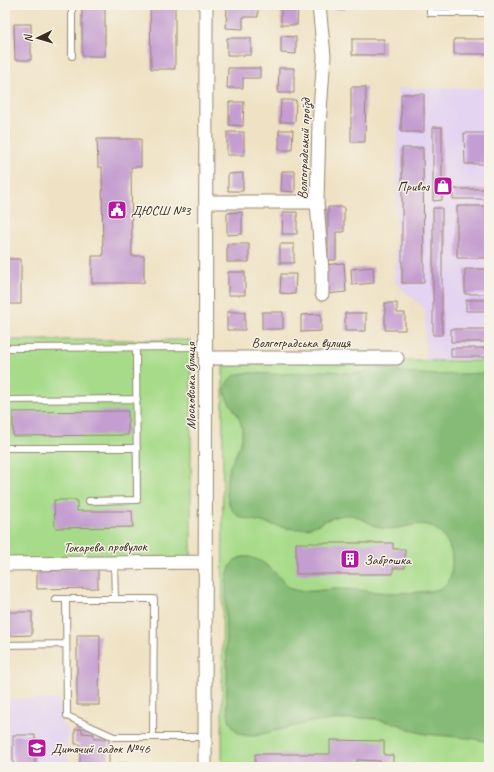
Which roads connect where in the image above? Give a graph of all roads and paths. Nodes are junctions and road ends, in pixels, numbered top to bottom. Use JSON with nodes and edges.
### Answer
{"nodes":[{"id":1,"x":72,"y":5,"type":"edge"},
{"id":2,"x":206,"y":5,"type":"edge"},
{"id":3,"x":319,"y":5,"type":"edge"},
{"id":4,"x":430,"y":5,"type":"edge"},
{"id":5,"x":489,"y":13,"type":"edge"},
{"id":6,"x":72,"y":56,"type":"dead end"},
{"id":7,"x":206,"y":202,"type":"junction"},
{"id":8,"x":317,"y":202,"type":"junction"},
{"id":9,"x":322,"y":294,"type":"dead end"},
{"id":10,"x":5,"y":348,"type":"edge"},
{"id":11,"x":136,"y":348,"type":"junction"},
{"id":12,"x":206,"y":353,"type":"junction"},
{"id":13,"x":397,"y":358,"type":"dead end"},
{"id":14,"x":136,"y":399,"type":"junction"},
{"id":15,"x":5,"y":400,"type":"edge"},
{"id":16,"x":5,"y":448,"type":"edge"},
{"id":17,"x":137,"y":448,"type":"junction"},
{"id":18,"x":90,"y":501,"type":"dead end"},
{"id":19,"x":205,"y":562,"type":"junction"},
{"id":20,"x":114,"y":563,"type":"junction"},
{"id":21,"x":5,"y":564,"type":"edge"},
{"id":22,"x":55,"y":599,"type":"dead end"},
{"id":23,"x":66,"y":599,"type":"junction"},
{"id":24,"x":115,"y":599,"type":"junction"},
{"id":25,"x":66,"y":644,"type":"junction"},
{"id":26,"x":5,"y":645,"type":"edge"},
{"id":27,"x":153,"y":737,"type":"junction"},
{"id":28,"x":205,"y":737,"type":"junction"},
{"id":29,"x":205,"y":767,"type":"edge"}],
"edges":[{"from":1,"to":6,"type":"lane"},
{"from":2,"to":7,"type":"street","name":"Московська вулиця"},
{"from":3,"to":8,"type":"street","name":"Волгоградський проїзд"},
{"from":4,"to":5,"type":"lane"},
{"from":7,"to":8,"type":"street"},
{"from":7,"to":12,"type":"street","name":"Московська вулиця"},
{"from":8,"to":9,"type":"street","name":"Волгоградський проїзд"},
{"from":10,"to":11,"type":"lane"},
{"from":11,"to":12,"type":"lane"},
{"from":11,"to":14,"type":"lane"},
{"from":12,"to":13,"type":"street","name":"Волгоградська вулиця"},
{"from":12,"to":19,"type":"street","name":"Московська вулиця"},
{"from":14,"to":15,"type":"lane"},
{"from":14,"to":17,"type":"lane"},
{"from":16,"to":17,"type":"lane"},
{"from":17,"to":18,"type":"lane"},
{"from":19,"to":20,"type":"street","name":"Токарева провулок"},
{"from":19,"to":28,"type":"street","name":"Московська вулиця"},
{"from":20,"to":21,"type":"street","name":"Токарева провулок"},
{"from":20,"to":24,"type":"lane"},
{"from":22,"to":23,"type":"lane"},
{"from":23,"to":24,"type":"lane"},
{"from":23,"to":25,"type":"lane"},
{"from":24,"to":27,"type":"lane"},
{"from":25,"to":26,"type":"lane"},
{"from":25,"to":27,"type":"lane"},
{"from":27,"to":28,"type":"lane"},
{"from":28,"to":29,"type":"street","name":"Московська вулиця"}]}
